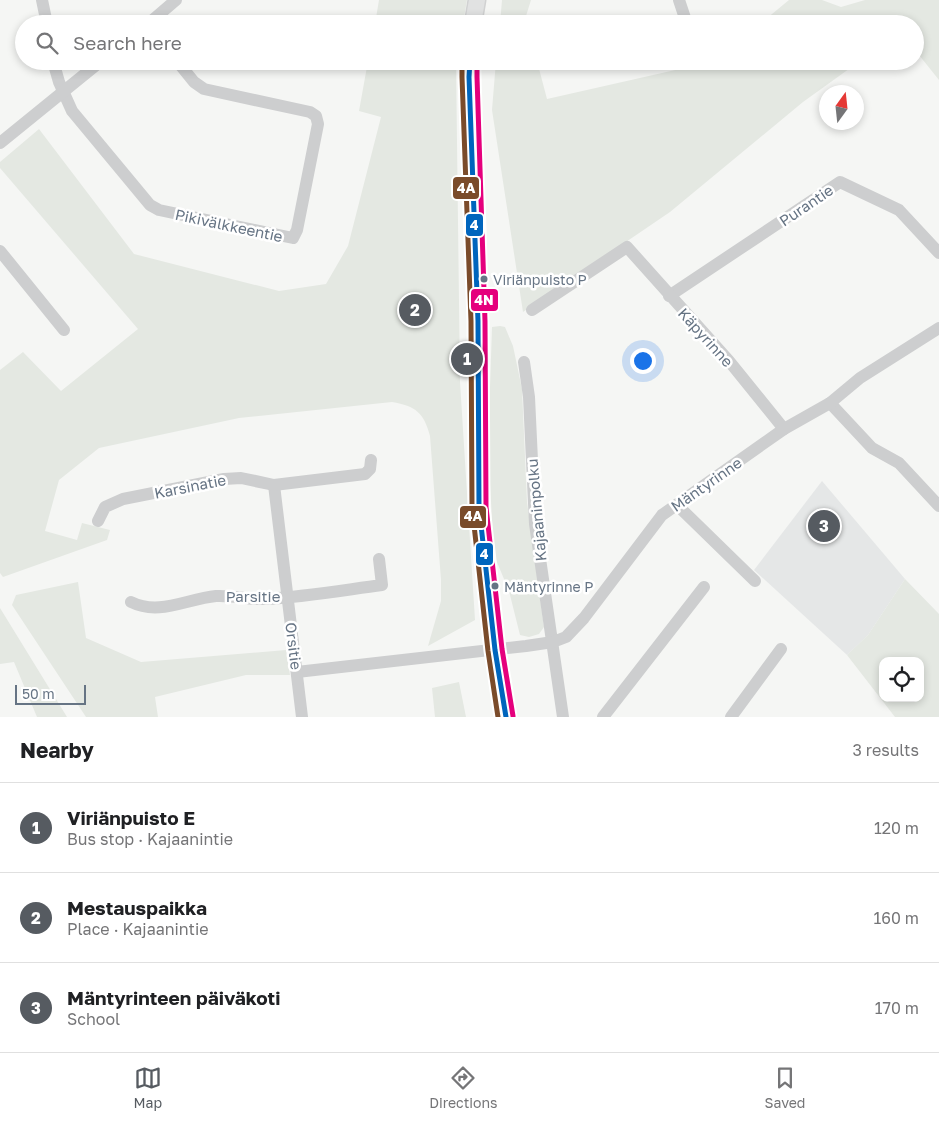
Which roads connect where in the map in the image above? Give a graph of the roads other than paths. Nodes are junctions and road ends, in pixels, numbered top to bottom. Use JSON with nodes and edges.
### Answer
{"nodes":[{"id":1,"x":42,"y":0,"type":"edge"},
{"id":2,"x":176,"y":0,"type":"edge"},
{"id":3,"x":477,"y":0,"type":"edge"},
{"id":4,"x":679,"y":0,"type":"edge"},
{"id":5,"x":44,"y":15,"type":"edge"},
{"id":6,"x":158,"y":15,"type":"edge"},
{"id":7,"x":474,"y":15,"type":"edge"},
{"id":8,"x":684,"y":15,"type":"edge"},
{"id":9,"x":55,"y":70,"type":"edge"},
{"id":10,"x":90,"y":70,"type":"edge"},
{"id":11,"x":184,"y":70,"type":"edge"},
{"id":12,"x":469,"y":70,"type":"edge"},
{"id":13,"x":63,"y":92,"type":"junction"},
{"id":14,"x":0,"y":143,"type":"edge"},
{"id":15,"x":0,"y":251,"type":"edge"},
{"id":16,"x":939,"y":253,"type":"edge"},
{"id":17,"x":669,"y":296,"type":"junction"},
{"id":18,"x":532,"y":310,"type":"dead end"},
{"id":19,"x":939,"y":328,"type":"edge"},
{"id":20,"x":64,"y":330,"type":"dead end"},
{"id":21,"x":524,"y":362,"type":"dead end"},
{"id":22,"x":830,"y":403,"type":"junction"},
{"id":23,"x":784,"y":429,"type":"junction"},
{"id":24,"x":372,"y":460,"type":"dead end"},
{"id":25,"x":274,"y":485,"type":"junction"},
{"id":26,"x":677,"y":505,"type":"junction"},
{"id":27,"x":939,"y":506,"type":"edge"},
{"id":28,"x":98,"y":521,"type":"dead end"},
{"id":29,"x":379,"y":559,"type":"dead end"},
{"id":30,"x":755,"y":581,"type":"dead end"},
{"id":31,"x":704,"y":587,"type":"dead end"},
{"id":32,"x":288,"y":597,"type":"junction"},
{"id":33,"x":131,"y":602,"type":"dead end"},
{"id":34,"x":553,"y":642,"type":"junction"},
{"id":35,"x":781,"y":649,"type":"dead end"},
{"id":36,"x":494,"y":650,"type":"junction"},
{"id":37,"x":297,"y":672,"type":"junction"},
{"id":38,"x":302,"y":717,"type":"edge"},
{"id":39,"x":506,"y":717,"type":"edge"},
{"id":40,"x":563,"y":717,"type":"edge"},
{"id":41,"x":604,"y":717,"type":"edge"},
{"id":42,"x":730,"y":717,"type":"edge"}],
"edges":[{"from":1,"to":5,"type":"street"},
{"from":2,"to":6,"type":"street"},
{"from":3,"to":7,"type":"main road"},
{"from":4,"to":8,"type":"street"},
{"from":9,"to":13,"type":"street"},
{"from":10,"to":13,"type":"street"},
{"from":11,"to":13,"type":"street","name":"Pikivälkkeentie"},
{"from":12,"to":36,"type":"main road"},
{"from":13,"to":14,"type":"street"},
{"from":15,"to":20,"type":"street"},
{"from":16,"to":17,"type":"street","name":"Purantie"},
{"from":17,"to":18,"type":"street","name":"Käpyrinne"},
{"from":17,"to":23,"type":"street","name":"Käpyrinne"},
{"from":19,"to":22,"type":"street","name":"Mäntyrinne"},
{"from":21,"to":34,"type":"street","name":"Kajaaninpolku"},
{"from":22,"to":23,"type":"street","name":"Mäntyrinne"},
{"from":22,"to":27,"type":"street"},
{"from":23,"to":26,"type":"street","name":"Mäntyrinne"},
{"from":24,"to":25,"type":"street","name":"Karsinatie"},
{"from":25,"to":28,"type":"street","name":"Karsinatie"},
{"from":25,"to":32,"type":"street","name":"Orsitie"},
{"from":26,"to":30,"type":"street"},
{"from":26,"to":34,"type":"street","name":"Mäntyrinne"},
{"from":29,"to":32,"type":"street","name":"Parsitie"},
{"from":31,"to":41,"type":"street"},
{"from":32,"to":33,"type":"street","name":"Parsitie"},
{"from":32,"to":37,"type":"street","name":"Orsitie"},
{"from":34,"to":36,"type":"street","name":"Mäntyrinne"},
{"from":34,"to":40,"type":"street","name":"Kajaaninpolku"},
{"from":35,"to":42,"type":"street"},
{"from":36,"to":37,"type":"street","name":"Mäntyrinne"},
{"from":36,"to":39,"type":"main road"},
{"from":37,"to":38,"type":"street","name":"Orsitie"}]}
